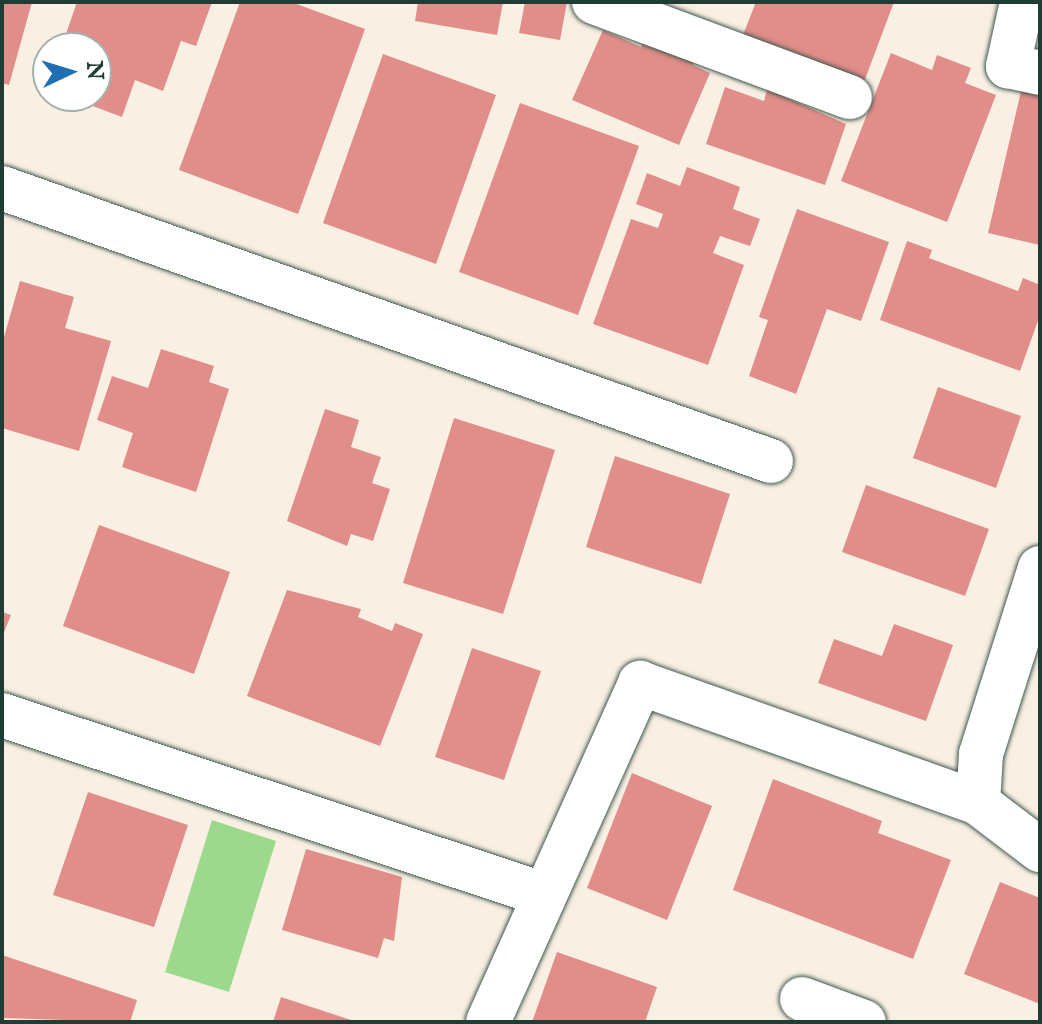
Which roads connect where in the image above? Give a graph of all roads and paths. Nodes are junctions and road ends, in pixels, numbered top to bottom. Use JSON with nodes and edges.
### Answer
{"nodes":[{"id":1,"x":594,"y":2,"type":"edge"},
{"id":2,"x":1022,"y":2,"type":"edge"},
{"id":3,"x":703,"y":19,"type":"edge"},
{"id":4,"x":1040,"y":73,"type":"edge"},
{"id":5,"x":850,"y":97,"type":"dead end"},
{"id":6,"x":2,"y":188,"type":"edge"},
{"id":7,"x":771,"y":461,"type":"dead end"},
{"id":8,"x":1040,"y":568,"type":"edge"},
{"id":9,"x":2,"y":715,"type":"edge"},
{"id":10,"x":978,"y":803,"type":"junction"},
{"id":11,"x":1040,"y":850,"type":"edge"},
{"id":12,"x":542,"y":894,"type":"junction"},
{"id":13,"x":802,"y":999,"type":"dead end"},
{"id":14,"x":488,"y":1022,"type":"edge"},
{"id":15,"x":864,"y":1022,"type":"edge"}],
"edges":[{"from":1,"to":3,"type":"street"},
{"from":2,"to":4,"type":"street"},
{"from":3,"to":5,"type":"street"},
{"from":6,"to":7,"type":"street"},
{"from":8,"to":10,"type":"street"},
{"from":9,"to":12,"type":"street"},
{"from":10,"to":11,"type":"street"},
{"from":10,"to":12,"type":"street"},
{"from":12,"to":14,"type":"street"},
{"from":13,"to":15,"type":"street"}]}
